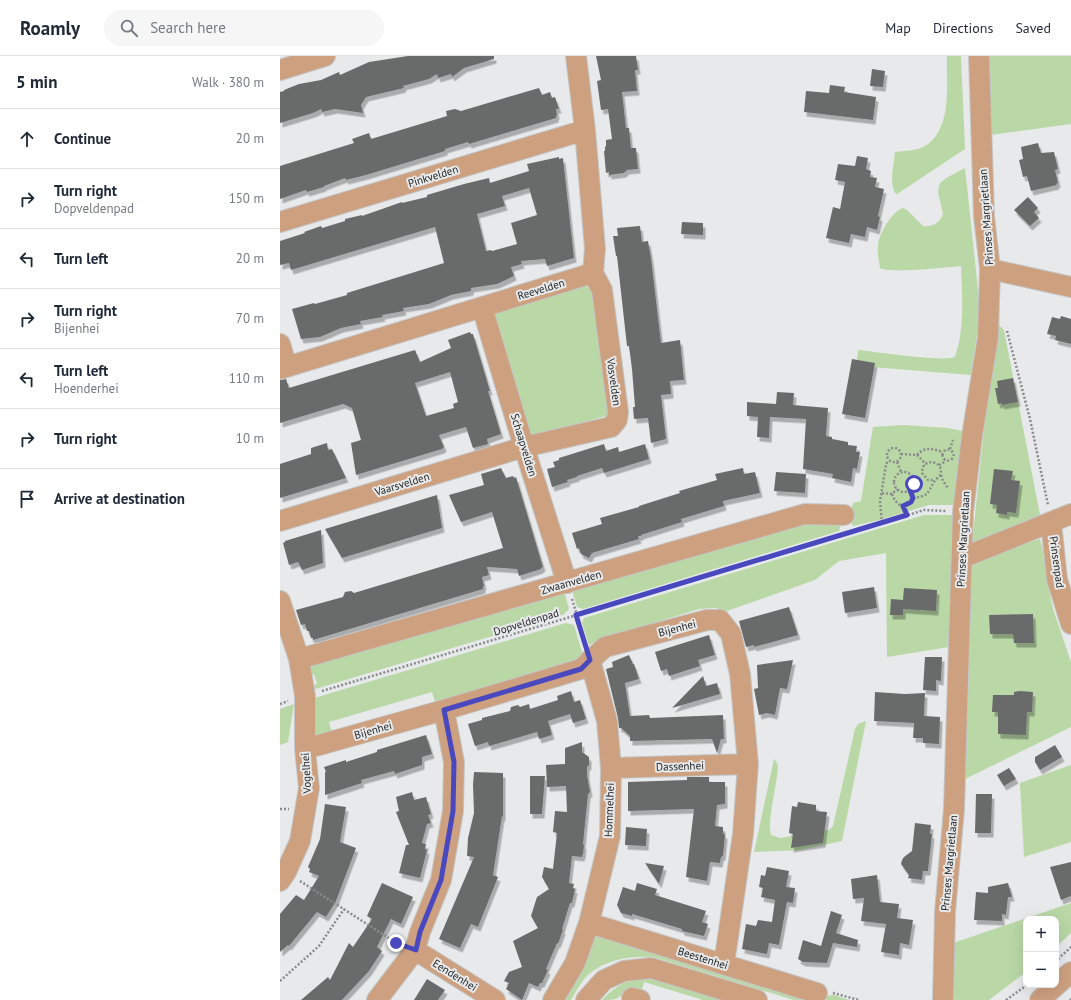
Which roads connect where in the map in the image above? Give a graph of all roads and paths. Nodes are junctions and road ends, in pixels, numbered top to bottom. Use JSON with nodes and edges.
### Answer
{"nodes":[{"id":1,"x":325,"y":56,"type":"edge"},
{"id":2,"x":576,"y":56,"type":"edge"},
{"id":3,"x":979,"y":56,"type":"edge"},
{"id":4,"x":280,"y":70,"type":"edge"},
{"id":5,"x":585,"y":130,"type":"junction"},
{"id":6,"x":280,"y":222,"type":"edge"},
{"id":7,"x":990,"y":269,"type":"junction"},
{"id":8,"x":593,"y":273,"type":"junction"},
{"id":9,"x":1071,"y":287,"type":"edge"},
{"id":10,"x":482,"y":307,"type":"junction"},
{"id":11,"x":1006,"y":329,"type":"dead end"},
{"id":12,"x":280,"y":344,"type":"edge"},
{"id":13,"x":284,"y":368,"type":"edge"},
{"id":14,"x":524,"y":448,"type":"junction"},
{"id":15,"x":943,"y":452,"type":"junction"},
{"id":16,"x":901,"y":454,"type":"junction"},
{"id":17,"x":917,"y":455,"type":"junction"},
{"id":18,"x":945,"y":459,"type":"junction"},
{"id":19,"x":888,"y":460,"type":"junction"},
{"id":20,"x":897,"y":462,"type":"junction"},
{"id":21,"x":926,"y":464,"type":"junction"},
{"id":22,"x":939,"y":465,"type":"junction"},
{"id":23,"x":902,"y":472,"type":"junction"},
{"id":24,"x":934,"y":480,"type":"junction"},
{"id":25,"x":897,"y":489,"type":"junction"},
{"id":26,"x":910,"y":490,"type":"junction"},
{"id":27,"x":882,"y":493,"type":"junction"},
{"id":28,"x":892,"y":494,"type":"junction"},
{"id":29,"x":913,"y":498,"type":"junction"},
{"id":30,"x":903,"y":506,"type":"junction"},
{"id":31,"x":963,"y":512,"type":"junction"},
{"id":32,"x":1071,"y":514,"type":"edge"},
{"id":33,"x":844,"y":515,"type":"dead end"},
{"id":34,"x":907,"y":515,"type":"junction"},
{"id":35,"x":280,"y":521,"type":"edge"},
{"id":36,"x":1051,"y":522,"type":"junction"},
{"id":37,"x":882,"y":523,"type":"junction"},
{"id":38,"x":962,"y":558,"type":"junction"},
{"id":39,"x":567,"y":583,"type":"junction"},
{"id":40,"x":280,"y":601,"type":"edge"},
{"id":41,"x":576,"y":615,"type":"junction"},
{"id":42,"x":1071,"y":624,"type":"edge"},
{"id":43,"x":299,"y":659,"type":"junction"},
{"id":44,"x":590,"y":660,"type":"junction"},
{"id":45,"x":305,"y":696,"type":"junction"},
{"id":46,"x":280,"y":704,"type":"edge"},
{"id":47,"x":444,"y":710,"type":"junction"},
{"id":48,"x":305,"y":749,"type":"junction"},
{"id":49,"x":748,"y":764,"type":"junction"},
{"id":50,"x":611,"y":768,"type":"junction"},
{"id":51,"x":283,"y":877,"type":"edge"},
{"id":52,"x":344,"y":910,"type":"junction"},
{"id":53,"x":588,"y":923,"type":"junction"},
{"id":54,"x":1071,"y":947,"type":"edge"},
{"id":55,"x":416,"y":950,"type":"junction"},
{"id":56,"x":1059,"y":957,"type":"edge"},
{"id":57,"x":724,"y":964,"type":"junction"},
{"id":58,"x":1071,"y":972,"type":"edge"},
{"id":59,"x":280,"y":981,"type":"edge"},
{"id":60,"x":1023,"y":988,"type":"edge"},
{"id":61,"x":817,"y":993,"type":"joint"},
{"id":62,"x":377,"y":1000,"type":"edge"},
{"id":63,"x":495,"y":1000,"type":"edge"},
{"id":64,"x":553,"y":1000,"type":"edge"},
{"id":65,"x":586,"y":1000,"type":"edge"},
{"id":66,"x":757,"y":1000,"type":"edge"},
{"id":67,"x":858,"y":1000,"type":"edge"},
{"id":68,"x":943,"y":1000,"type":"edge"},
{"id":69,"x":1006,"y":1000,"type":"edge"},
{"id":70,"x":1040,"y":1000,"type":"edge"}],
"edges":[{"from":1,"to":4,"type":"street"},
{"from":2,"to":5,"type":"street"},
{"from":3,"to":7,"type":"street","name":"Prinses Margrietlaan"},
{"from":5,"to":6,"type":"street","name":"Pinkvelden"},
{"from":5,"to":8,"type":"street"},
{"from":7,"to":9,"type":"street"},
{"from":7,"to":31,"type":"street","name":"Prinses Margrietlaan"},
{"from":8,"to":10,"type":"street","name":"Reevelden"},
{"from":8,"to":14,"type":"street","name":"Vosvelden"},
{"from":10,"to":13,"type":"street","name":"Reevelden"},
{"from":10,"to":14,"type":"street","name":"Schaapvelden"},
{"from":11,"to":36,"type":"path"},
{"from":12,"to":13,"type":"street"},
{"from":14,"to":35,"type":"street","name":"Vaarsvelden"},
{"from":14,"to":39,"type":"street","name":"Schaapvelden"},
{"from":15,"to":17,"type":"path"},
{"from":15,"to":18,"type":"path"},
{"from":15,"to":18,"type":"path"},
{"from":16,"to":17,"type":"path"},
{"from":16,"to":19,"type":"path"},
{"from":16,"to":20,"type":"path"},
{"from":17,"to":21,"type":"path"},
{"from":18,"to":22,"type":"path"},
{"from":19,"to":20,"type":"path"},
{"from":19,"to":27,"type":"path"},
{"from":20,"to":23,"type":"path"},
{"from":21,"to":22,"type":"path"},
{"from":21,"to":24,"type":"path"},
{"from":22,"to":24,"type":"path"},
{"from":23,"to":25,"type":"path"},
{"from":23,"to":26,"type":"path"},
{"from":24,"to":29,"type":"path"},
{"from":25,"to":26,"type":"path"},
{"from":25,"to":28,"type":"path"},
{"from":26,"to":29,"type":"path"},
{"from":27,"to":28,"type":"path"},
{"from":27,"to":37,"type":"path"},
{"from":28,"to":30,"type":"path"},
{"from":29,"to":30,"type":"path"},
{"from":30,"to":34,"type":"path"},
{"from":31,"to":34,"type":"path","name":"Dopveldenpad"},
{"from":31,"to":38,"type":"street","name":"Prinses Margrietlaan"},
{"from":32,"to":36,"type":"street"},
{"from":33,"to":39,"type":"street","name":"Zwaanvelden"},
{"from":34,"to":37,"type":"path","name":"Dopveldenpad"},
{"from":36,"to":38,"type":"street"},
{"from":36,"to":42,"type":"street","name":"Prinsenpad"},
{"from":37,"to":41,"type":"path","name":"Dopveldenpad"},
{"from":38,"to":68,"type":"street","name":"Prinses Margrietlaan"},
{"from":39,"to":43,"type":"street","name":"Zwaanvelden"},
{"from":40,"to":43,"type":"street"},
{"from":41,"to":44,"type":"path"},
{"from":41,"to":45,"type":"path","name":"Dopveldenpad"},
{"from":43,"to":45,"type":"street","name":"Vogelhei"},
{"from":44,"to":47,"type":"street","name":"Bijenhei"},
{"from":44,"to":49,"type":"street","name":"Bijenhei"},
{"from":44,"to":50,"type":"street","name":"Hommelhei"},
{"from":45,"to":46,"type":"path","name":"Dopveldenpad"},
{"from":45,"to":48,"type":"street","name":"Vogelhei"},
{"from":47,"to":48,"type":"street","name":"Bijenhei"},
{"from":47,"to":55,"type":"street"},
{"from":48,"to":51,"type":"street","name":"Vogelhei"},
{"from":49,"to":50,"type":"street","name":"Dassenhei"},
{"from":49,"to":57,"type":"street","name":"Bijenhei"},
{"from":50,"to":53,"type":"street","name":"Hommelhei"},
{"from":51,"to":52,"type":"path"},
{"from":52,"to":55,"type":"path"},
{"from":52,"to":59,"type":"path"},
{"from":53,"to":57,"type":"street","name":"Beestenhei"},
{"from":53,"to":64,"type":"street","name":"Hommelhei"},
{"from":54,"to":56,"type":"path"},
{"from":55,"to":62,"type":"street"},
{"from":55,"to":63,"type":"street","name":"Eendenhei"},
{"from":57,"to":61,"type":"street","name":"Beestenhei"},
{"from":58,"to":70,"type":"street"},
{"from":60,"to":69,"type":"path"},
{"from":61,"to":67,"type":"path"},
{"from":65,"to":66,"type":"street"}]}
